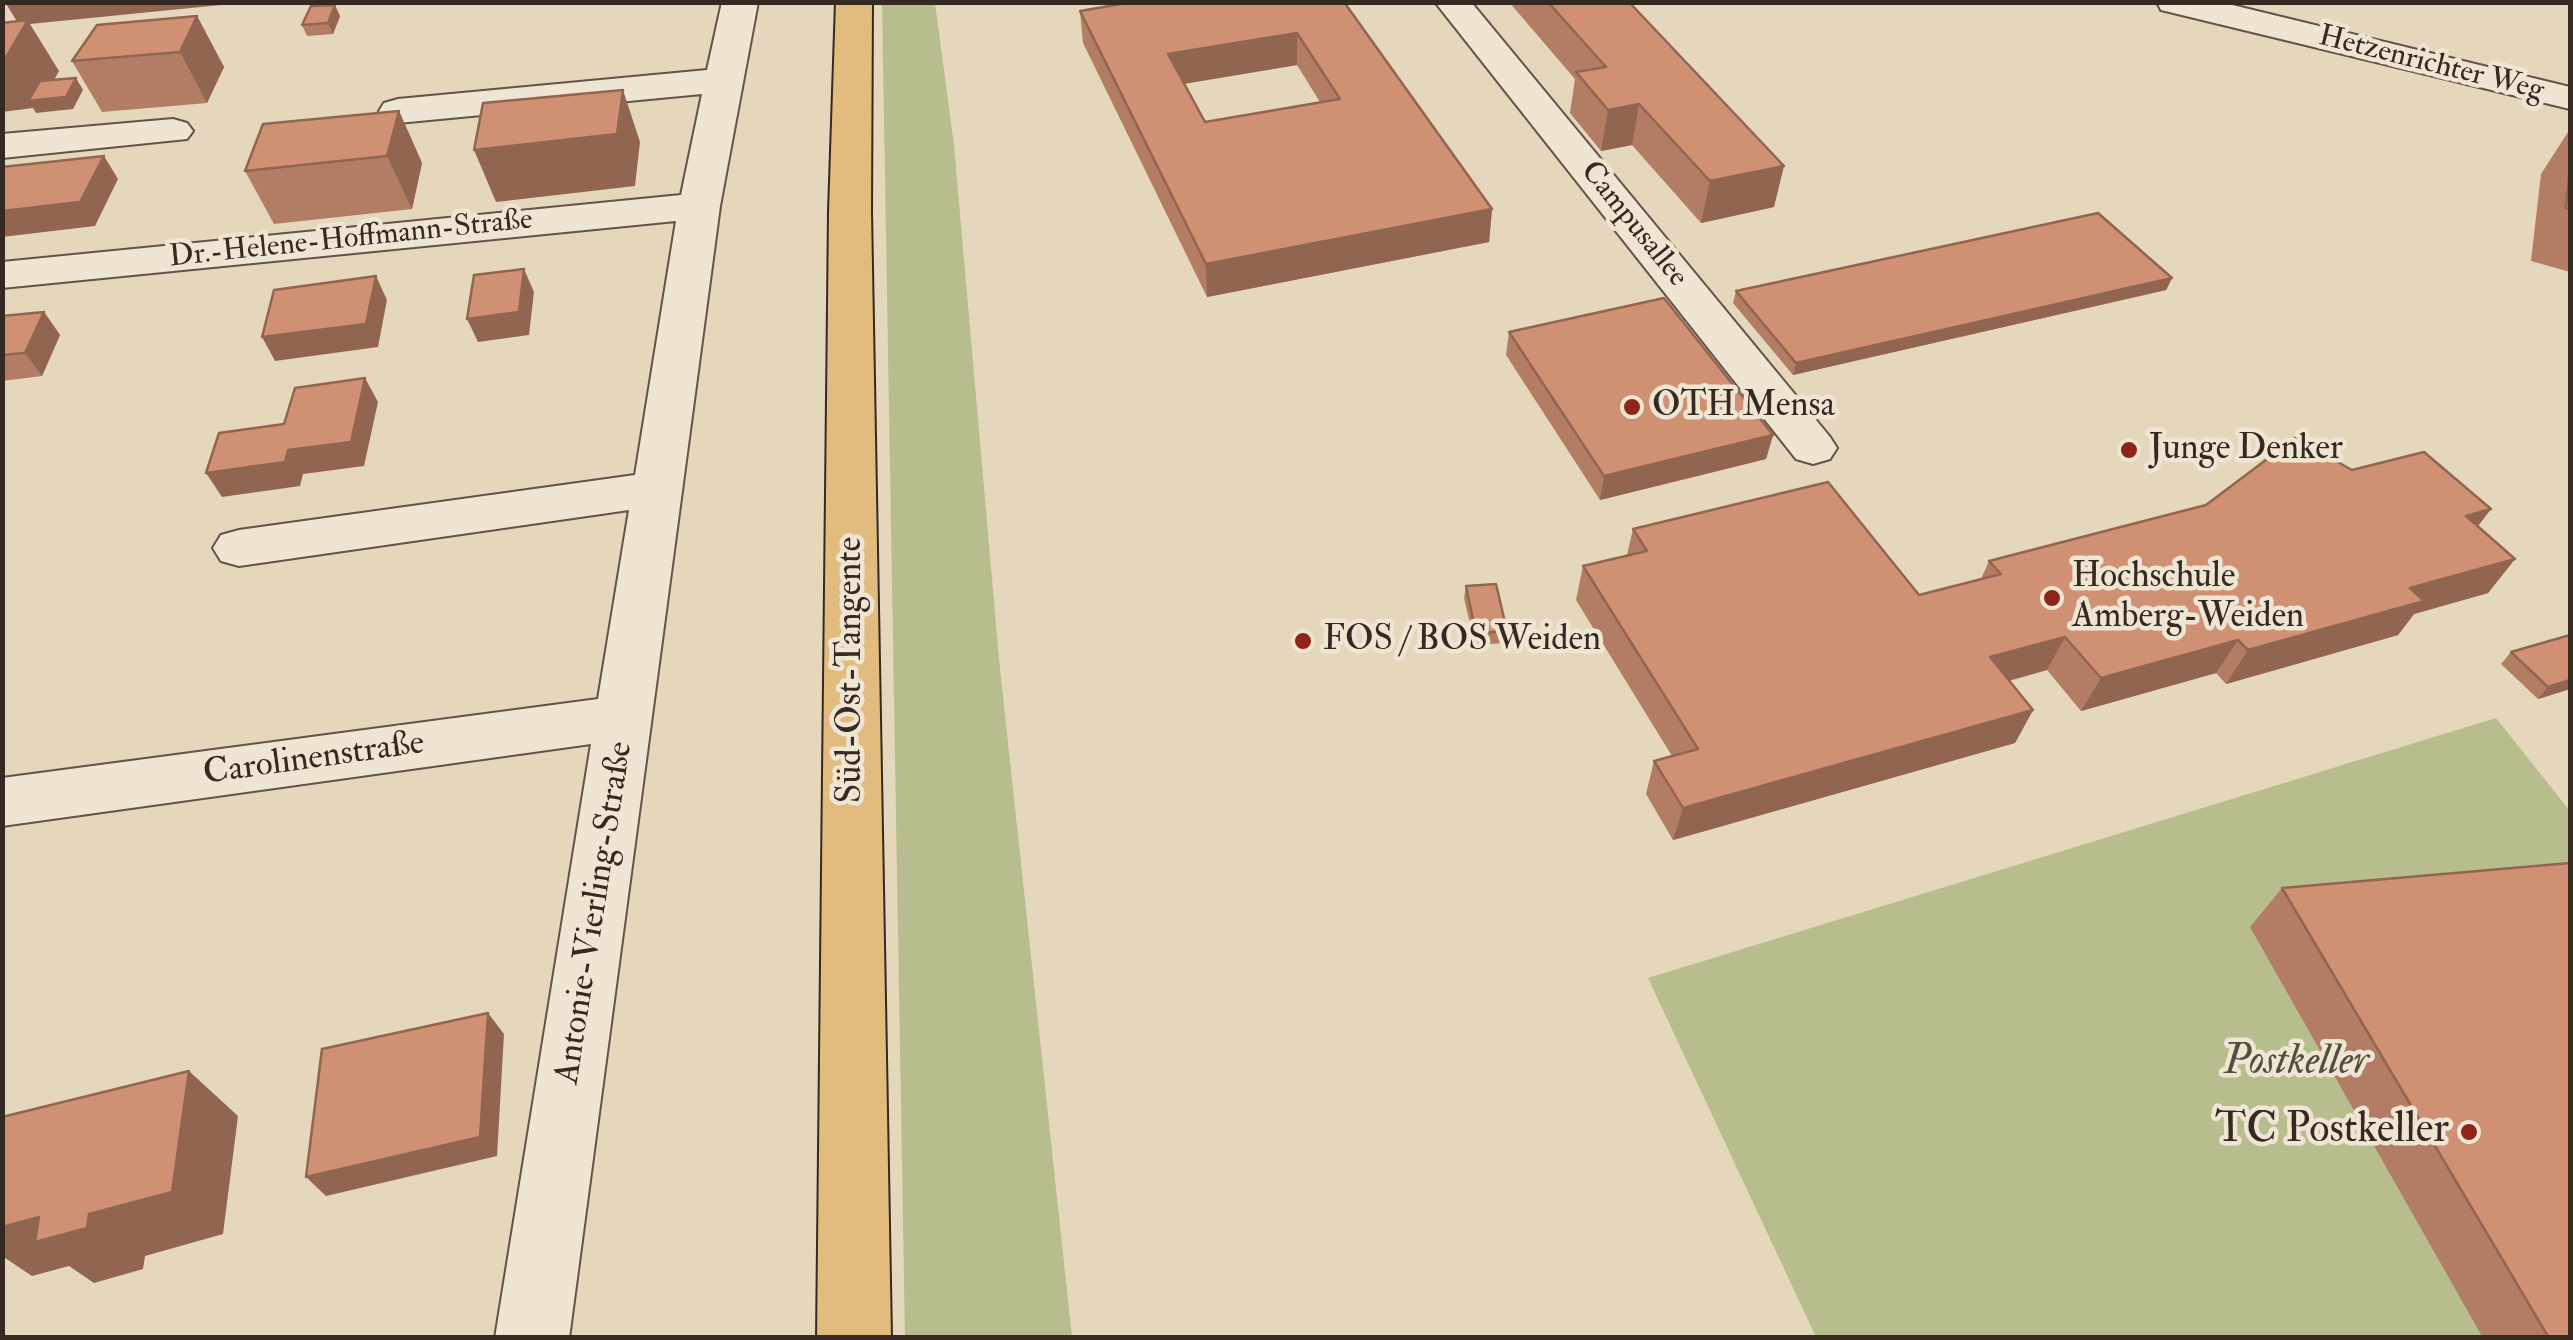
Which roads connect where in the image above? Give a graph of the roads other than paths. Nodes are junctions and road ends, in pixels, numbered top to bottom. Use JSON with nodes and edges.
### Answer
{"nodes":[{"id":1,"x":740,"y":2,"type":"edge"},
{"id":2,"x":854,"y":2,"type":"edge"},
{"id":3,"x":1452,"y":2,"type":"edge"},
{"id":4,"x":2174,"y":2,"type":"edge"},
{"id":5,"x":726,"y":80,"type":"junction"},
{"id":6,"x":2570,"y":98,"type":"edge"},
{"id":7,"x":398,"y":111,"type":"edge"},
{"id":8,"x":173,"y":131,"type":"dead end"},
{"id":9,"x":2,"y":146,"type":"edge"},
{"id":10,"x":700,"y":206,"type":"junction"},
{"id":11,"x":2,"y":274,"type":"edge"},
{"id":12,"x":1813,"y":448,"type":"dead end"},
{"id":13,"x":656,"y":489,"type":"junction"},
{"id":14,"x":239,"y":548,"type":"dead end"},
{"id":15,"x":626,"y":717,"type":"junction"},
{"id":16,"x":2,"y":802,"type":"edge"},
{"id":17,"x":532,"y":1338,"type":"edge"},
{"id":18,"x":854,"y":1338,"type":"edge"}],
"edges":[{"from":1,"to":5,"type":"street","name":"Antonie-Vierling-Straße"},
{"from":2,"to":18,"type":"main road","name":"Süd-Ost-Tangente"},
{"from":3,"to":12,"type":"street","name":"Campusallee"},
{"from":4,"to":6,"type":"street","name":"Hetzenrichter Weg"},
{"from":5,"to":7,"type":"street"},
{"from":5,"to":10,"type":"street","name":"Antonie-Vierling-Straße"},
{"from":8,"to":9,"type":"street"},
{"from":10,"to":11,"type":"street","name":"Dr.-Helene-Hoffmann-Straße"},
{"from":10,"to":13,"type":"street","name":"Antonie-Vierling-Straße"},
{"from":13,"to":14,"type":"street"},
{"from":13,"to":15,"type":"street","name":"Antonie-Vierling-Straße"},
{"from":15,"to":16,"type":"street","name":"Carolinenstraße"},
{"from":15,"to":17,"type":"street","name":"Antonie-Vierling-Straße"}]}
